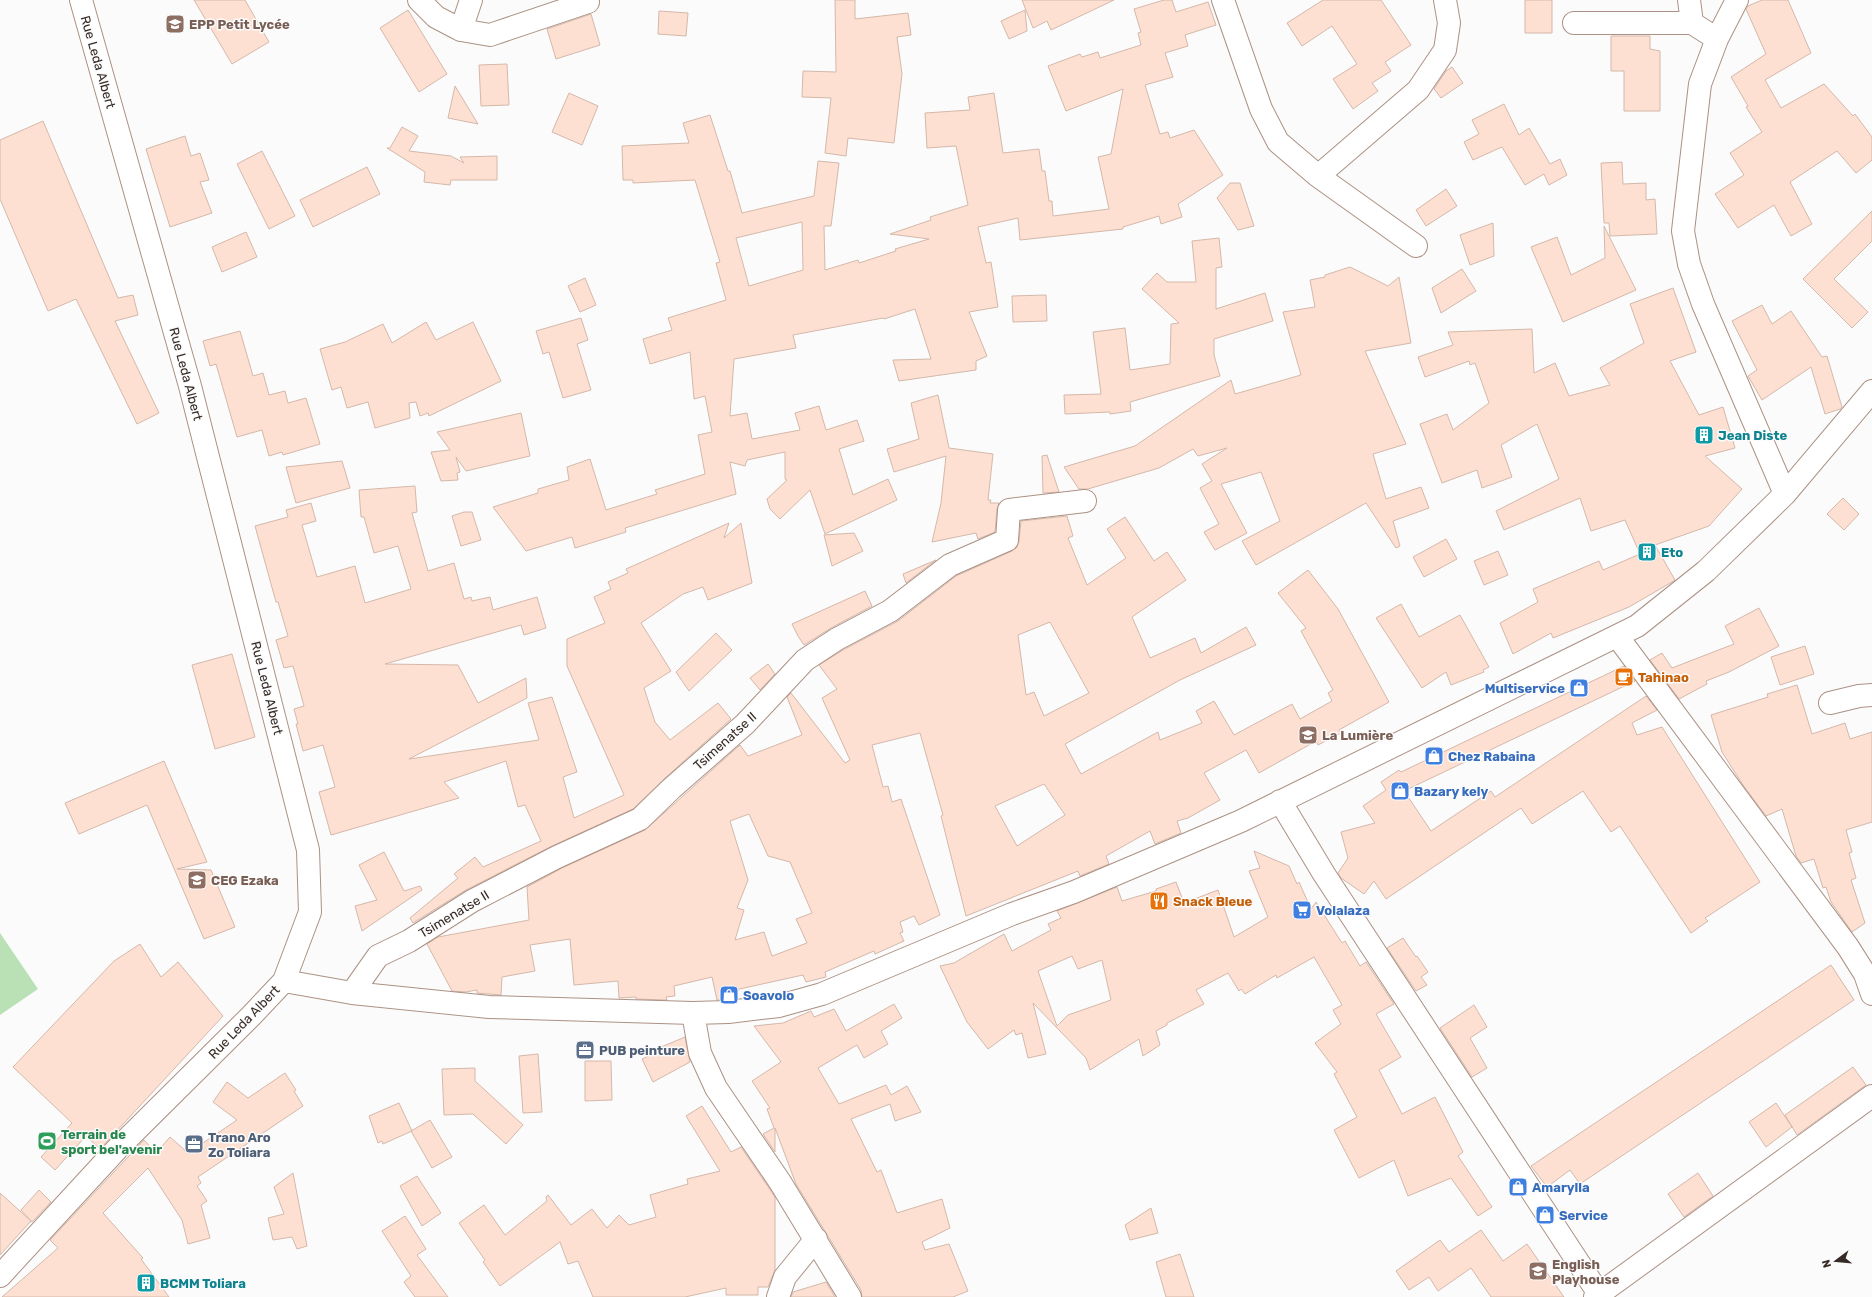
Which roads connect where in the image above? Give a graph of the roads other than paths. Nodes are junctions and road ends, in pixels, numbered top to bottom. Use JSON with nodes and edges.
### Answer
{"nodes":[{"id":1,"x":81,"y":0,"type":"edge"},
{"id":2,"x":419,"y":0,"type":"edge"},
{"id":3,"x":471,"y":0,"type":"edge"},
{"id":4,"x":1223,"y":0,"type":"edge"},
{"id":5,"x":1445,"y":0,"type":"edge"},
{"id":6,"x":1689,"y":0,"type":"edge"},
{"id":7,"x":1737,"y":0,"type":"edge"},
{"id":8,"x":588,"y":2,"type":"dead end"},
{"id":9,"x":1574,"y":23,"type":"dead end"},
{"id":10,"x":1692,"y":23,"type":"junction"},
{"id":11,"x":461,"y":30,"type":"junction"},
{"id":12,"x":1718,"y":39,"type":"junction"},
{"id":13,"x":1318,"y":176,"type":"junction"},
{"id":14,"x":1416,"y":246,"type":"dead end"},
{"id":15,"x":1872,"y":392,"type":"edge"},
{"id":16,"x":1785,"y":494,"type":"junction"},
{"id":17,"x":1085,"y":501,"type":"dead end"},
{"id":18,"x":1617,"y":636,"type":"junction"},
{"id":19,"x":1872,"y":695,"type":"edge"},
{"id":20,"x":1830,"y":703,"type":"dead end"},
{"id":21,"x":1280,"y":801,"type":"junction"},
{"id":22,"x":284,"y":981,"type":"junction"},
{"id":23,"x":352,"y":993,"type":"junction"},
{"id":24,"x":1872,"y":994,"type":"edge"},
{"id":25,"x":693,"y":1013,"type":"junction"},
{"id":26,"x":1872,"y":1096,"type":"edge"},
{"id":27,"x":816,"y":1239,"type":"junction"},
{"id":28,"x":0,"y":1276,"type":"edge"},
{"id":29,"x":1598,"y":1296,"type":"edge"},
{"id":30,"x":778,"y":1297,"type":"edge"},
{"id":31,"x":850,"y":1297,"type":"edge"}],
"edges":[{"from":1,"to":22,"type":"street","name":"Rue Leda Albert"},
{"from":2,"to":11,"type":"street"},
{"from":3,"to":11,"type":"street"},
{"from":4,"to":13,"type":"street"},
{"from":5,"to":13,"type":"street"},
{"from":6,"to":10,"type":"street"},
{"from":7,"to":12,"type":"street"},
{"from":8,"to":11,"type":"street"},
{"from":9,"to":10,"type":"street"},
{"from":10,"to":12,"type":"street"},
{"from":12,"to":16,"type":"street"},
{"from":13,"to":14,"type":"street"},
{"from":15,"to":16,"type":"street"},
{"from":16,"to":18,"type":"street"},
{"from":17,"to":23,"type":"street","name":"Tsimenatse II"},
{"from":18,"to":21,"type":"street"},
{"from":18,"to":24,"type":"street"},
{"from":19,"to":20,"type":"street"},
{"from":21,"to":25,"type":"street"},
{"from":21,"to":29,"type":"street"},
{"from":22,"to":23,"type":"street"},
{"from":22,"to":28,"type":"street","name":"Rue Leda Albert"},
{"from":23,"to":25,"type":"street"},
{"from":25,"to":27,"type":"street"},
{"from":26,"to":29,"type":"street"},
{"from":27,"to":30,"type":"street"},
{"from":27,"to":31,"type":"street"}]}
